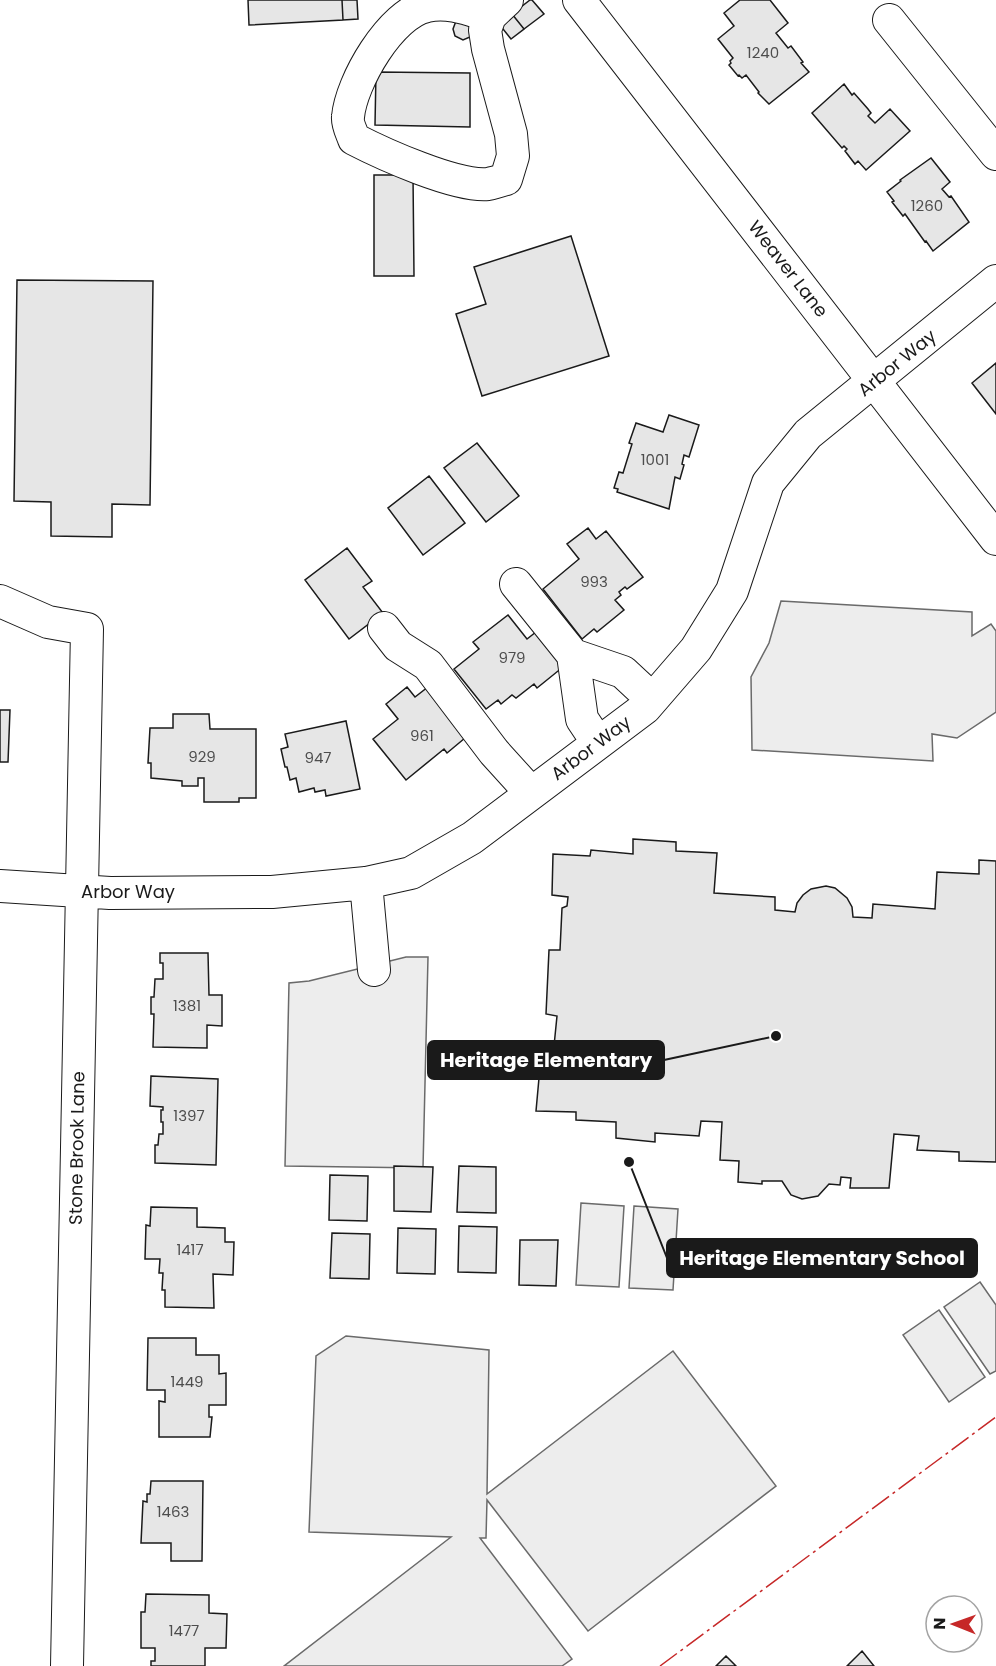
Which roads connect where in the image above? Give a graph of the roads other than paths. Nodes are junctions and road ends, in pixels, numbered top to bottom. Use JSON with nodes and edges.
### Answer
{"nodes":[{"id":1,"x":579,"y":0,"type":"edge"},
{"id":2,"x":436,"y":2,"type":"edge"},
{"id":3,"x":499,"y":8,"type":"edge"},
{"id":4,"x":889,"y":20,"type":"dead end"},
{"id":5,"x":996,"y":154,"type":"edge"},
{"id":6,"x":996,"y":281,"type":"edge"},
{"id":7,"x":875,"y":381,"type":"junction"},
{"id":8,"x":996,"y":538,"type":"edge"},
{"id":9,"x":516,"y":584,"type":"dead end"},
{"id":10,"x":0,"y":601,"type":"edge"},
{"id":11,"x":384,"y":628,"type":"dead end"},
{"id":12,"x":573,"y":655,"type":"junction"},
{"id":13,"x":652,"y":699,"type":"junction"},
{"id":14,"x":598,"y":742,"type":"junction"},
{"id":15,"x":531,"y":793,"type":"junction"},
{"id":16,"x":366,"y":884,"type":"junction"},
{"id":17,"x":0,"y":886,"type":"edge"},
{"id":18,"x":83,"y":892,"type":"junction"},
{"id":19,"x":374,"y":970,"type":"dead end"},
{"id":20,"x":67,"y":1666,"type":"edge"}],
"edges":[{"from":1,"to":7,"type":"street","name":"Weaver Lane"},
{"from":2,"to":3,"type":"street"},
{"from":2,"to":3,"type":"street"},
{"from":4,"to":5,"type":"street"},
{"from":6,"to":7,"type":"street","name":"Arbor Way"},
{"from":7,"to":8,"type":"street","name":"Weaver Lane"},
{"from":7,"to":13,"type":"street","name":"Arbor Way"},
{"from":9,"to":12,"type":"street"},
{"from":10,"to":18,"type":"street","name":"Stone Brook Lane"},
{"from":11,"to":15,"type":"street"},
{"from":12,"to":13,"type":"street"},
{"from":12,"to":14,"type":"street"},
{"from":13,"to":14,"type":"street","name":"Arbor Way"},
{"from":14,"to":15,"type":"street","name":"Arbor Way"},
{"from":15,"to":16,"type":"street","name":"Arbor Way"},
{"from":16,"to":18,"type":"street","name":"Arbor Way"},
{"from":16,"to":19,"type":"street"},
{"from":17,"to":18,"type":"street","name":"Arbor Way"},
{"from":18,"to":20,"type":"street","name":"Stone Brook Lane"}]}
